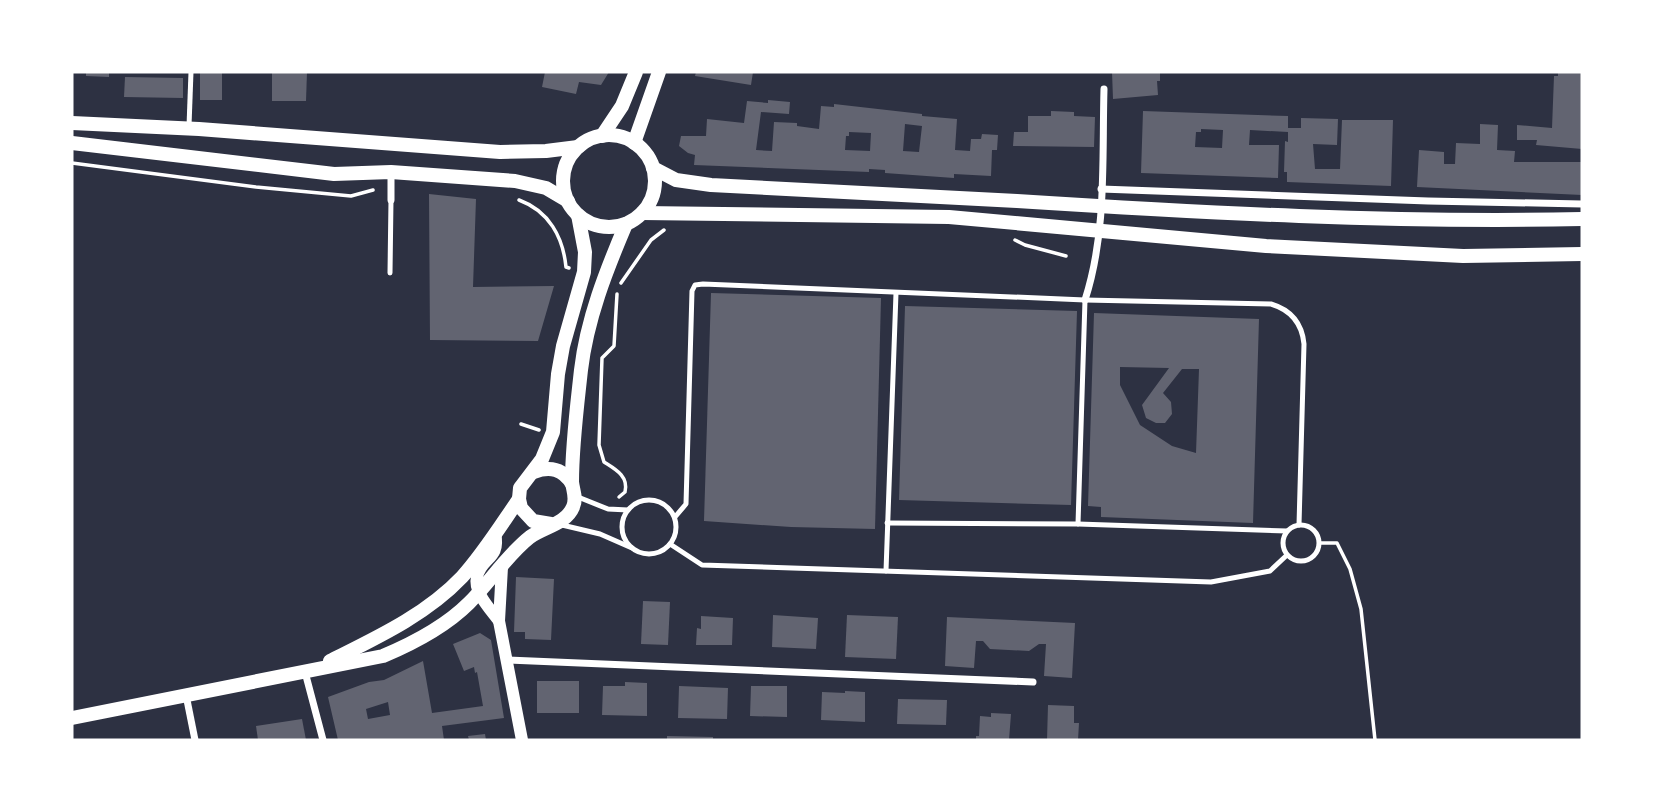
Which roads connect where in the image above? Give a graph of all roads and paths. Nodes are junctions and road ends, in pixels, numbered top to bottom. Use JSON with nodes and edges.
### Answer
{"nodes":[{"id":1,"x":191,"y":72,"type":"edge"},
{"id":2,"x":636,"y":72,"type":"edge"},
{"id":3,"x":660,"y":72,"type":"edge"},
{"id":4,"x":1104,"y":89,"type":"dead end"},
{"id":5,"x":72,"y":123,"type":"edge"},
{"id":6,"x":189,"y":129,"type":"junction"},
{"id":7,"x":602,"y":136,"type":"junction"},
{"id":8,"x":72,"y":143,"type":"edge"},
{"id":9,"x":634,"y":143,"type":"junction"},
{"id":10,"x":578,"y":147,"type":"junction"},
{"id":11,"x":72,"y":163,"type":"edge"},
{"id":12,"x":653,"y":168,"type":"junction"},
{"id":13,"x":391,"y":172,"type":"junction"},
{"id":14,"x":391,"y":187,"type":"junction"},
{"id":15,"x":1101,"y":189,"type":"junction"},
{"id":16,"x":515,"y":198,"type":"dead end"},
{"id":17,"x":391,"y":200,"type":"joint"},
{"id":18,"x":568,"y":201,"type":"junction"},
{"id":19,"x":1582,"y":204,"type":"edge"},
{"id":20,"x":1101,"y":207,"type":"junction"},
{"id":21,"x":642,"y":213,"type":"junction"},
{"id":22,"x":578,"y":215,"type":"junction"},
{"id":23,"x":1582,"y":219,"type":"edge"},
{"id":24,"x":626,"y":224,"type":"junction"},
{"id":25,"x":669,"y":227,"type":"dead end"},
{"id":26,"x":1100,"y":232,"type":"junction"},
{"id":27,"x":1582,"y":254,"type":"edge"},
{"id":28,"x":566,"y":267,"type":"dead end"},
{"id":29,"x":390,"y":273,"type":"dead end"},
{"id":30,"x":896,"y":293,"type":"junction"},
{"id":31,"x":1085,"y":300,"type":"junction"},
{"id":32,"x":534,"y":472,"type":"junction"},
{"id":33,"x":574,"y":490,"type":"junction"},
{"id":34,"x":519,"y":499,"type":"junction"},
{"id":35,"x":608,"y":509,"type":"junction"},
{"id":36,"x":628,"y":510,"type":"junction"},
{"id":37,"x":674,"y":517,"type":"junction"},
{"id":38,"x":887,"y":523,"type":"junction"},
{"id":39,"x":551,"y":524,"type":"junction"},
{"id":40,"x":1078,"y":524,"type":"junction"},
{"id":41,"x":1299,"y":525,"type":"junction"},
{"id":42,"x":1287,"y":531,"type":"junction"},
{"id":43,"x":495,"y":533,"type":"junction"},
{"id":44,"x":1319,"y":543,"type":"junction"},
{"id":45,"x":670,"y":544,"type":"junction"},
{"id":46,"x":635,"y":550,"type":"junction"},
{"id":47,"x":1287,"y":555,"type":"junction"},
{"id":48,"x":502,"y":567,"type":"junction"},
{"id":49,"x":886,"y":571,"type":"junction"},
{"id":50,"x":480,"y":591,"type":"junction"},
{"id":51,"x":499,"y":621,"type":"junction"},
{"id":52,"x":507,"y":660,"type":"junction"},
{"id":53,"x":311,"y":670,"type":"junction"},
{"id":54,"x":1033,"y":682,"type":"dead end"},
{"id":55,"x":186,"y":695,"type":"junction"},
{"id":56,"x":72,"y":718,"type":"edge"},
{"id":57,"x":195,"y":740,"type":"edge"},
{"id":58,"x":323,"y":740,"type":"edge"},
{"id":59,"x":522,"y":740,"type":"edge"},
{"id":60,"x":1375,"y":740,"type":"edge"}],
"edges":[{"from":1,"to":6,"type":"lane"},
{"from":2,"to":7,"type":"main road"},
{"from":3,"to":9,"type":"main road"},
{"from":4,"to":15,"type":"street"},
{"from":5,"to":6,"type":"main road"},
{"from":6,"to":10,"type":"main road"},
{"from":7,"to":9,"type":"main road"},
{"from":7,"to":10,"type":"main road"},
{"from":8,"to":13,"type":"main road"},
{"from":9,"to":12,"type":"main road"},
{"from":10,"to":18,"type":"main road"},
{"from":11,"to":14,"type":"path"},
{"from":12,"to":20,"type":"main road"},
{"from":12,"to":21,"type":"main road"},
{"from":13,"to":14,"type":"street"},
{"from":13,"to":18,"type":"main road"},
{"from":14,"to":17,"type":"street"},
{"from":15,"to":19,"type":"street"},
{"from":15,"to":20,"type":"street"},
{"from":16,"to":28,"type":"path"},
{"from":17,"to":29,"type":"lane"},
{"from":18,"to":22,"type":"main road"},
{"from":20,"to":23,"type":"main road"},
{"from":20,"to":26,"type":"street"},
{"from":21,"to":24,"type":"main road"},
{"from":21,"to":26,"type":"main road"},
{"from":22,"to":24,"type":"main road"},
{"from":22,"to":32,"type":"main road"},
{"from":24,"to":33,"type":"main road"},
{"from":25,"to":35,"type":"path"},
{"from":26,"to":27,"type":"main road"},
{"from":26,"to":31,"type":"street"},
{"from":30,"to":31,"type":"lane"},
{"from":30,"to":37,"type":"lane"},
{"from":30,"to":38,"type":"lane"},
{"from":31,"to":40,"type":"lane"},
{"from":31,"to":41,"type":"lane"},
{"from":32,"to":33,"type":"main road"},
{"from":32,"to":34,"type":"main road"},
{"from":33,"to":35,"type":"lane"},
{"from":33,"to":39,"type":"main road"},
{"from":34,"to":39,"type":"main road"},
{"from":34,"to":43,"type":"main road"},
{"from":35,"to":36,"type":"lane"},
{"from":36,"to":37,"type":"lane"},
{"from":36,"to":46,"type":"lane"},
{"from":37,"to":45,"type":"lane"},
{"from":38,"to":40,"type":"lane"},
{"from":38,"to":49,"type":"lane"},
{"from":39,"to":46,"type":"lane"},
{"from":39,"to":48,"type":"main road"},
{"from":40,"to":42,"type":"lane"},
{"from":41,"to":42,"type":"lane"},
{"from":41,"to":44,"type":"lane"},
{"from":42,"to":47,"type":"lane"},
{"from":43,"to":50,"type":"street"},
{"from":43,"to":53,"type":"main road"},
{"from":44,"to":47,"type":"lane"},
{"from":44,"to":60,"type":"path"},
{"from":45,"to":46,"type":"lane"},
{"from":45,"to":49,"type":"lane"},
{"from":47,"to":49,"type":"lane"},
{"from":48,"to":50,"type":"main road"},
{"from":48,"to":51,"type":"street"},
{"from":50,"to":51,"type":"street"},
{"from":50,"to":53,"type":"main road"},
{"from":51,"to":52,"type":"street"},
{"from":52,"to":54,"type":"street"},
{"from":52,"to":59,"type":"street"},
{"from":53,"to":55,"type":"main road"},
{"from":53,"to":58,"type":"street"},
{"from":55,"to":56,"type":"main road"},
{"from":55,"to":57,"type":"street"}]}
